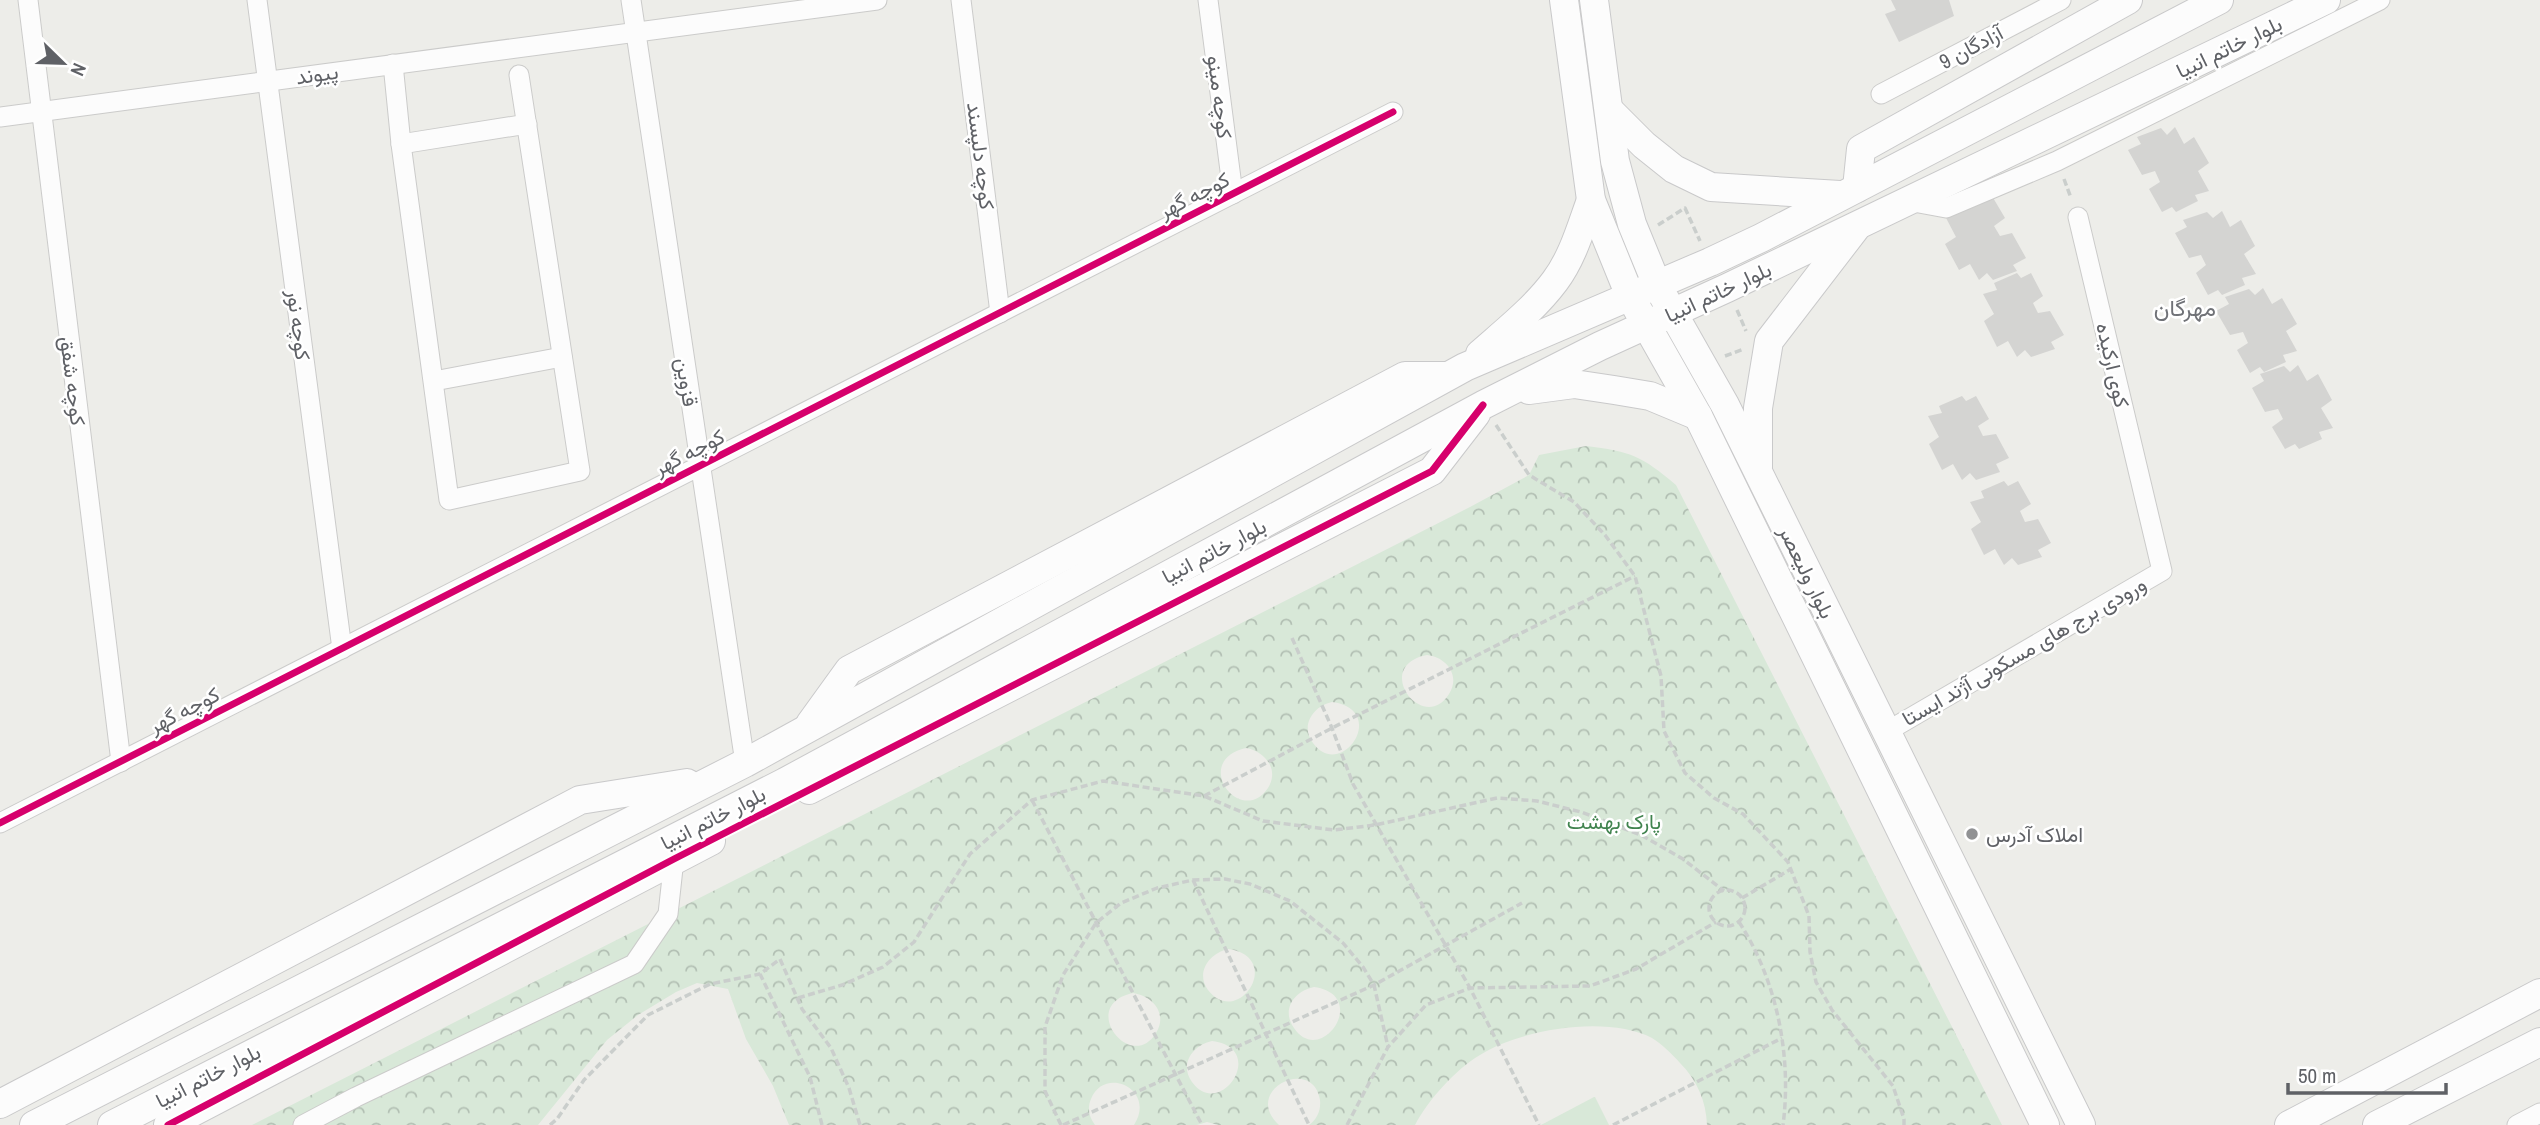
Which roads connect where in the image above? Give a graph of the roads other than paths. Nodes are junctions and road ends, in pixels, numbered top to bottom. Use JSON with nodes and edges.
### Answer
{"nodes":[{"id":1,"x":28,"y":0,"type":"edge"},
{"id":2,"x":257,"y":0,"type":"edge"},
{"id":3,"x":631,"y":0,"type":"edge"},
{"id":4,"x":877,"y":0,"type":"edge"},
{"id":5,"x":961,"y":0,"type":"edge"},
{"id":6,"x":1208,"y":0,"type":"edge"},
{"id":7,"x":1564,"y":0,"type":"edge"},
{"id":8,"x":1594,"y":0,"type":"edge"},
{"id":9,"x":2061,"y":0,"type":"edge"},
{"id":10,"x":2128,"y":0,"type":"edge"},
{"id":11,"x":2220,"y":0,"type":"edge"},
{"id":12,"x":2326,"y":0,"type":"edge"},
{"id":13,"x":2380,"y":0,"type":"edge"},
{"id":14,"x":635,"y":32,"type":"junction"},
{"id":15,"x":393,"y":64,"type":"junction"},
{"id":16,"x":519,"y":75,"type":"dead end"},
{"id":17,"x":267,"y":81,"type":"junction"},
{"id":18,"x":1881,"y":94,"type":"dead end"},
{"id":19,"x":1609,"y":110,"type":"junction"},
{"id":20,"x":40,"y":111,"type":"junction"},
{"id":21,"x":1393,"y":112,"type":"dead end"},
{"id":22,"x":0,"y":117,"type":"edge"},
{"id":23,"x":527,"y":124,"type":"junction"},
{"id":24,"x":401,"y":144,"type":"junction"},
{"id":25,"x":1616,"y":166,"type":"junction"},
{"id":26,"x":1588,"y":170,"type":"junction"},
{"id":27,"x":1850,"y":192,"type":"junction"},
{"id":28,"x":1233,"y":194,"type":"junction"},
{"id":29,"x":1591,"y":200,"type":"junction"},
{"id":30,"x":1908,"y":201,"type":"junction"},
{"id":31,"x":1815,"y":209,"type":"junction"},
{"id":32,"x":2078,"y":217,"type":"road end"},
{"id":33,"x":1858,"y":225,"type":"junction"},
{"id":34,"x":1832,"y":238,"type":"junction"},
{"id":35,"x":1657,"y":285,"type":"junction"},
{"id":36,"x":1630,"y":296,"type":"junction"},
{"id":37,"x":1000,"y":313,"type":"junction"},
{"id":38,"x":1660,"y":319,"type":"junction"},
{"id":39,"x":562,"y":357,"type":"junction"},
{"id":40,"x":1465,"y":369,"type":"junction"},
{"id":41,"x":434,"y":381,"type":"junction"},
{"id":42,"x":1496,"y":399,"type":"junction"},
{"id":43,"x":1698,"y":416,"type":"junction"},
{"id":44,"x":700,"y":466,"type":"junction"},
{"id":45,"x":1758,"y":473,"type":"junction"},
{"id":46,"x":1116,"y":560,"type":"junction"},
{"id":47,"x":2162,"y":571,"type":"joint"},
{"id":48,"x":1134,"y":594,"type":"junction"},
{"id":49,"x":342,"y":649,"type":"junction"},
{"id":50,"x":805,"y":731,"type":"junction"},
{"id":51,"x":1886,"y":732,"type":"junction"},
{"id":52,"x":121,"y":762,"type":"junction"},
{"id":53,"x":745,"y":763,"type":"junction"},
{"id":54,"x":714,"y":779,"type":"junction"},
{"id":55,"x":0,"y":824,"type":"edge"},
{"id":56,"x":674,"y":859,"type":"junction"},
{"id":57,"x":2540,"y":993,"type":"edge"},
{"id":58,"x":2540,"y":1042,"type":"edge"},
{"id":59,"x":0,"y":1104,"type":"edge"},
{"id":60,"x":2540,"y":1113,"type":"edge"},
{"id":61,"x":2082,"y":1123,"type":"edge"},
{"id":62,"x":34,"y":1125,"type":"edge"},
{"id":63,"x":112,"y":1125,"type":"edge"},
{"id":64,"x":167,"y":1125,"type":"edge"},
{"id":65,"x":303,"y":1125,"type":"edge"},
{"id":66,"x":2045,"y":1125,"type":"edge"},
{"id":67,"x":2289,"y":1125,"type":"edge"},
{"id":68,"x":2377,"y":1125,"type":"edge"},
{"id":69,"x":2516,"y":1125,"type":"edge"}],
"edges":[{"from":1,"to":20,"type":"street","name":"کوچه شفق"},
{"from":2,"to":17,"type":"street","name":"کوچه نور"},
{"from":3,"to":14,"type":"street","name":"قزوین"},
{"from":4,"to":14,"type":"street","name":"پیوند"},
{"from":5,"to":37,"type":"street","name":"کوچه دلپسند"},
{"from":6,"to":28,"type":"street","name":"کوچه مینو"},
{"from":7,"to":26,"type":"main road","name":"بلوار ولیعصر"},
{"from":8,"to":19,"type":"main road","name":"بلوار ولیعصر"},
{"from":9,"to":18,"type":"street","name":"آزادگان 9"},
{"from":10,"to":27,"type":"main road"},
{"from":11,"to":27,"type":"main road","name":"بلوار خاتم انبیا"},
{"from":12,"to":30,"type":"main road","name":"بلوار خاتم انبیا"},
{"from":13,"to":30,"type":"street"},
{"from":14,"to":15,"type":"street","name":"پیوند"},
{"from":14,"to":44,"type":"street","name":"قزوین"},
{"from":15,"to":17,"type":"street","name":"پیوند"},
{"from":15,"to":24,"type":"street"},
{"from":16,"to":23,"type":"street"},
{"from":17,"to":20,"type":"street","name":"پیوند"},
{"from":17,"to":49,"type":"street","name":"کوچه نور"},
{"from":19,"to":25,"type":"main road","name":"بلوار ولیعصر"},
{"from":19,"to":27,"type":"main road"},
{"from":20,"to":22,"type":"street","name":"پیوند"},
{"from":20,"to":52,"type":"street","name":"کوچه شفق"},
{"from":21,"to":28,"type":"street","name":"کوچه گهر"},
{"from":23,"to":24,"type":"street"},
{"from":23,"to":39,"type":"street"},
{"from":24,"to":41,"type":"street"},
{"from":25,"to":26,"type":"main road"},
{"from":25,"to":35,"type":"main road","name":"بلوار ولیعصر"},
{"from":26,"to":29,"type":"main road","name":"بلوار ولیعصر"},
{"from":27,"to":31,"type":"main road","name":"بلوار خاتم انبیا"},
{"from":28,"to":37,"type":"street","name":"کوچه گهر"},
{"from":29,"to":36,"type":"main road","name":"بلوار ولیعصر"},
{"from":29,"to":40,"type":"main road"},
{"from":30,"to":33,"type":"main road","name":"بلوار خاتم انبیا"},
{"from":31,"to":34,"type":"main road"},
{"from":31,"to":35,"type":"main road","name":"بلوار خاتم انبیا"},
{"from":32,"to":47,"type":"street","name":"کوی ارکیده"},
{"from":33,"to":34,"type":"main road","name":"بلوار خاتم انبیا"},
{"from":33,"to":45,"type":"main road"},
{"from":34,"to":38,"type":"main road","name":"بلوار خاتم انبیا"},
{"from":35,"to":36,"type":"main road","name":"بلوار خاتم انبیا"},
{"from":35,"to":38,"type":"main road","name":"بلوار ولیعصر"},
{"from":36,"to":38,"type":"main road","name":"بلوار ولیعصر"},
{"from":36,"to":40,"type":"main road","name":"بلوار خاتم انبیا"},
{"from":37,"to":44,"type":"street","name":"کوچه گهر"},
{"from":38,"to":42,"type":"main road","name":"بلوار خاتم انبیا"},
{"from":38,"to":43,"type":"main road","name":"بلوار ولیعصر"},
{"from":38,"to":45,"type":"main road","name":"بلوار ولیعصر"},
{"from":39,"to":41,"type":"street"},
{"from":39,"to":41,"type":"street"},
{"from":40,"to":42,"type":"main road"},
{"from":40,"to":46,"type":"main road","name":"بلوار خاتم انبیا"},
{"from":40,"to":50,"type":"main road"},
{"from":42,"to":43,"type":"main road"},
{"from":42,"to":48,"type":"main road","name":"بلوار خاتم انبیا"},
{"from":42,"to":56,"type":"main road"},
{"from":43,"to":66,"type":"main road","name":"بلوار ولیعصر"},
{"from":44,"to":49,"type":"street","name":"کوچه گهر"},
{"from":44,"to":53,"type":"street","name":"قزوین"},
{"from":45,"to":51,"type":"main road","name":"بلوار ولیعصر"},
{"from":46,"to":48,"type":"main road"},
{"from":46,"to":50,"type":"main road","name":"بلوار خاتم انبیا"},
{"from":47,"to":51,"type":"street","name":"ورودی برج های مسکونی آژند ایستا"},
{"from":48,"to":63,"type":"main road","name":"بلوار خاتم انبیا"},
{"from":49,"to":52,"type":"street","name":"کوچه گهر"},
{"from":50,"to":53,"type":"main road","name":"بلوار خاتم انبیا"},
{"from":51,"to":61,"type":"main road","name":"بلوار ولیعصر"},
{"from":52,"to":55,"type":"street","name":"کوچه گهر"},
{"from":53,"to":54,"type":"main road","name":"بلوار خاتم انبیا"},
{"from":54,"to":59,"type":"main road"},
{"from":54,"to":62,"type":"main road","name":"بلوار خاتم انبیا"},
{"from":56,"to":64,"type":"main road"},
{"from":56,"to":65,"type":"street"},
{"from":57,"to":67,"type":"main road"},
{"from":58,"to":68,"type":"main road"},
{"from":60,"to":69,"type":"street"}]}
